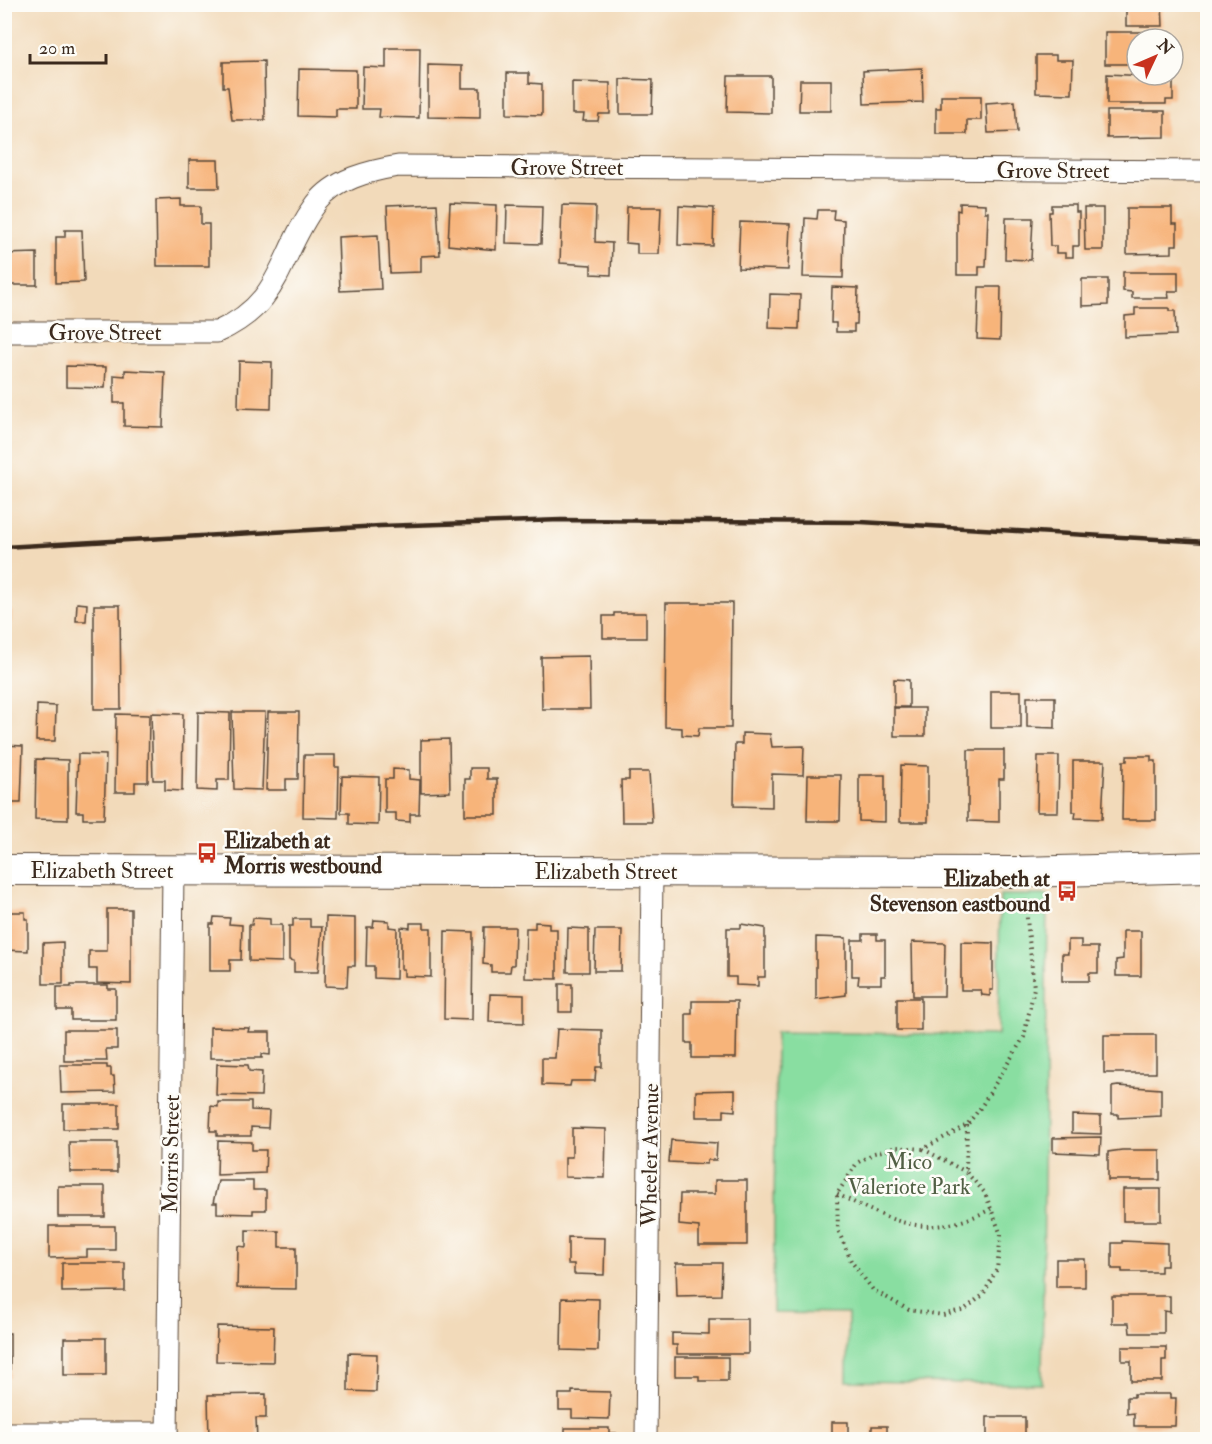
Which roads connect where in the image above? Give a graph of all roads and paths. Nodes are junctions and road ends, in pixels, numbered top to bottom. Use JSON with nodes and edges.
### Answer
{"nodes":[{"id":1,"x":1208,"y":171,"type":"edge"},
{"id":2,"x":4,"y":332,"type":"edge"},
{"id":3,"x":1208,"y":867,"type":"edge"},
{"id":4,"x":4,"y":870,"type":"edge"},
{"id":5,"x":174,"y":870,"type":"junction"},
{"id":6,"x":652,"y":871,"type":"junction"},
{"id":7,"x":1021,"y":872,"type":"junction"},
{"id":8,"x":967,"y":1125,"type":"junction"},
{"id":9,"x":923,"y":1149,"type":"junction"},
{"id":10,"x":966,"y":1172,"type":"junction"},
{"id":11,"x":837,"y":1194,"type":"junction"},
{"id":12,"x":991,"y":1209,"type":"junction"},
{"id":13,"x":4,"y":1433,"type":"edge"},
{"id":14,"x":167,"y":1436,"type":"edge"},
{"id":15,"x":646,"y":1440,"type":"edge"}],
"edges":[{"from":1,"to":2,"type":"street","name":"Grove Street"},
{"from":3,"to":7,"type":"main road","name":"Elizabeth Street"},
{"from":4,"to":5,"type":"main road","name":"Elizabeth Street"},
{"from":5,"to":6,"type":"main road","name":"Elizabeth Street"},
{"from":5,"to":14,"type":"street","name":"Morris Street"},
{"from":6,"to":7,"type":"main road","name":"Elizabeth Street"},
{"from":6,"to":15,"type":"street","name":"Wheeler Avenue"},
{"from":7,"to":8,"type":"path"},
{"from":8,"to":9,"type":"path"},
{"from":8,"to":10,"type":"path"},
{"from":9,"to":10,"type":"path"},
{"from":9,"to":11,"type":"path"},
{"from":10,"to":12,"type":"path"},
{"from":11,"to":12,"type":"path"},
{"from":11,"to":12,"type":"path"},
{"from":13,"to":14,"type":"street"}]}
